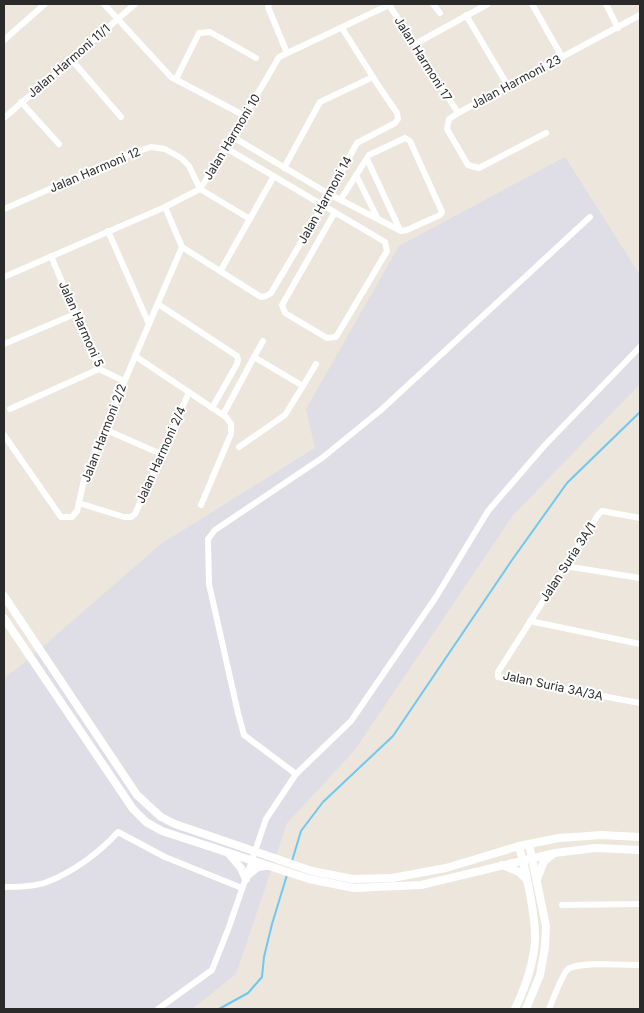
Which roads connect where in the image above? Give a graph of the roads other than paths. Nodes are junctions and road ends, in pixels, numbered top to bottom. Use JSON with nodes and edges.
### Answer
{"nodes":[{"id":1,"x":45,"y":4,"type":"edge"},
{"id":2,"x":104,"y":4,"type":"edge"},
{"id":3,"x":135,"y":4,"type":"edge"},
{"id":4,"x":269,"y":4,"type":"edge"},
{"id":5,"x":390,"y":4,"type":"edge"},
{"id":6,"x":433,"y":4,"type":"edge"},
{"id":7,"x":488,"y":4,"type":"edge"},
{"id":8,"x":532,"y":4,"type":"edge"},
{"id":9,"x":606,"y":4,"type":"edge"},
{"id":10,"x":440,"y":13,"type":"dead end"},
{"id":11,"x":466,"y":15,"type":"junction"},
{"id":12,"x":640,"y":15,"type":"edge"},
{"id":13,"x":118,"y":18,"type":"junction"},
{"id":14,"x":342,"y":28,"type":"junction"},
{"id":15,"x":618,"y":28,"type":"junction"},
{"id":16,"x":4,"y":40,"type":"edge"},
{"id":17,"x":415,"y":44,"type":"junction"},
{"id":18,"x":287,"y":52,"type":"junction"},
{"id":19,"x":562,"y":57,"type":"junction"},
{"id":20,"x":256,"y":58,"type":"dead end"},
{"id":21,"x":71,"y":59,"type":"junction"},
{"id":22,"x":373,"y":78,"type":"junction"},
{"id":23,"x":176,"y":79,"type":"junction"},
{"id":24,"x":508,"y":86,"type":"junction"},
{"id":25,"x":21,"y":102,"type":"junction"},
{"id":26,"x":458,"y":113,"type":"junction"},
{"id":27,"x":244,"y":116,"type":"junction"},
{"id":28,"x":121,"y":117,"type":"dead end"},
{"id":29,"x":4,"y":118,"type":"edge"},
{"id":30,"x":546,"y":133,"type":"dead end"},
{"id":31,"x":232,"y":137,"type":"junction"},
{"id":32,"x":59,"y":144,"type":"dead end"},
{"id":33,"x":226,"y":148,"type":"junction"},
{"id":34,"x":367,"y":159,"type":"junction"},
{"id":35,"x":284,"y":168,"type":"junction"},
{"id":36,"x":274,"y":176,"type":"junction"},
{"id":37,"x":356,"y":176,"type":"junction"},
{"id":38,"x":200,"y":189,"type":"junction"},
{"id":39,"x":330,"y":194,"type":"junction"},
{"id":40,"x":341,"y":199,"type":"junction"},
{"id":41,"x":324,"y":205,"type":"junction"},
{"id":42,"x":165,"y":207,"type":"junction"},
{"id":43,"x":4,"y":209,"type":"edge"},
{"id":44,"x":335,"y":212,"type":"junction"},
{"id":45,"x":590,"y":217,"type":"dead end"},
{"id":46,"x":377,"y":218,"type":"junction"},
{"id":47,"x":250,"y":220,"type":"junction"},
{"id":48,"x":400,"y":230,"type":"junction"},
{"id":49,"x":108,"y":231,"type":"junction"},
{"id":50,"x":182,"y":247,"type":"junction"},
{"id":51,"x":51,"y":256,"type":"junction"},
{"id":52,"x":221,"y":270,"type":"junction"},
{"id":53,"x":4,"y":277,"type":"edge"},
{"id":54,"x":158,"y":304,"type":"junction"},
{"id":55,"x":75,"y":314,"type":"junction"},
{"id":56,"x":149,"y":324,"type":"junction"},
{"id":57,"x":263,"y":341,"type":"dead end"},
{"id":58,"x":4,"y":344,"type":"edge"},
{"id":59,"x":640,"y":347,"type":"edge"},
{"id":60,"x":135,"y":356,"type":"junction"},
{"id":61,"x":254,"y":357,"type":"junction"},
{"id":62,"x":316,"y":364,"type":"dead end"},
{"id":63,"x":99,"y":369,"type":"junction"},
{"id":64,"x":124,"y":381,"type":"junction"},
{"id":65,"x":303,"y":386,"type":"junction"},
{"id":66,"x":189,"y":392,"type":"junction"},
{"id":67,"x":212,"y":408,"type":"junction"},
{"id":68,"x":10,"y":409,"type":"dead end"},
{"id":69,"x":223,"y":415,"type":"junction"},
{"id":70,"x":104,"y":429,"type":"junction"},
{"id":71,"x":4,"y":435,"type":"edge"},
{"id":72,"x":239,"y":447,"type":"dead end"},
{"id":73,"x":161,"y":454,"type":"junction"},
{"id":74,"x":79,"y":503,"type":"junction"},
{"id":75,"x":201,"y":505,"type":"dead end"},
{"id":76,"x":640,"y":518,"type":"edge"},
{"id":77,"x":565,"y":566,"type":"junction"},
{"id":78,"x":640,"y":578,"type":"edge"},
{"id":79,"x":4,"y":596,"type":"edge"},
{"id":80,"x":4,"y":618,"type":"edge"},
{"id":81,"x":530,"y":622,"type":"junction"},
{"id":82,"x":640,"y":644,"type":"edge"},
{"id":83,"x":640,"y":703,"type":"edge"},
{"id":84,"x":296,"y":774,"type":"junction"},
{"id":85,"x":638,"y":835,"type":"edge"},
{"id":86,"x":529,"y":844,"type":"junction"},
{"id":87,"x":519,"y":846,"type":"junction"},
{"id":88,"x":640,"y":850,"type":"edge"},
{"id":89,"x":256,"y":851,"type":"junction"},
{"id":90,"x":228,"y":853,"type":"junction"},
{"id":91,"x":555,"y":853,"type":"junction"},
{"id":92,"x":533,"y":858,"type":"junction"},
{"id":93,"x":522,"y":860,"type":"junction"},
{"id":94,"x":253,"y":861,"type":"junction"},
{"id":95,"x":502,"y":865,"type":"junction"},
{"id":96,"x":268,"y":866,"type":"junction"},
{"id":97,"x":247,"y":877,"type":"junction"},
{"id":98,"x":526,"y":879,"type":"junction"},
{"id":99,"x":537,"y":880,"type":"junction"},
{"id":100,"x":4,"y":886,"type":"edge"},
{"id":101,"x":242,"y":888,"type":"junction"},
{"id":102,"x":640,"y":904,"type":"edge"},
{"id":103,"x":562,"y":905,"type":"dead end"},
{"id":104,"x":640,"y":965,"type":"edge"},
{"id":105,"x":158,"y":1009,"type":"edge"},
{"id":106,"x":514,"y":1009,"type":"edge"},
{"id":107,"x":526,"y":1009,"type":"edge"},
{"id":108,"x":549,"y":1009,"type":"edge"}],
"edges":[{"from":1,"to":16,"type":"street"},
{"from":2,"to":13,"type":"street"},
{"from":3,"to":13,"type":"street","name":"Jalan Harmoni 11/1"},
{"from":4,"to":18,"type":"street"},
{"from":5,"to":14,"type":"street","name":"Jalan Harmoni 10"},
{"from":5,"to":17,"type":"street","name":"Jalan Harmoni 17"},
{"from":6,"to":10,"type":"street"},
{"from":7,"to":11,"type":"street"},
{"from":8,"to":19,"type":"street"},
{"from":9,"to":15,"type":"street"},
{"from":11,"to":17,"type":"street"},
{"from":11,"to":24,"type":"street"},
{"from":12,"to":15,"type":"street","name":"Jalan Harmoni 23"},
{"from":13,"to":21,"type":"street","name":"Jalan Harmoni 11/1"},
{"from":13,"to":23,"type":"street"},
{"from":14,"to":18,"type":"street","name":"Jalan Harmoni 10"},
{"from":14,"to":22,"type":"street"},
{"from":15,"to":19,"type":"street","name":"Jalan Harmoni 23"},
{"from":17,"to":26,"type":"street","name":"Jalan Harmoni 17"},
{"from":18,"to":27,"type":"street","name":"Jalan Harmoni 10"},
{"from":19,"to":24,"type":"street","name":"Jalan Harmoni 23"},
{"from":20,"to":23,"type":"street"},
{"from":21,"to":25,"type":"street","name":"Jalan Harmoni 11/1"},
{"from":21,"to":28,"type":"street"},
{"from":22,"to":35,"type":"street"},
{"from":22,"to":39,"type":"street","name":"Jalan Harmoni 14"},
{"from":23,"to":27,"type":"street"},
{"from":24,"to":26,"type":"street","name":"Jalan Harmoni 23"},
{"from":25,"to":29,"type":"street","name":"Jalan Harmoni 11/1"},
{"from":25,"to":32,"type":"street"},
{"from":26,"to":30,"type":"street","name":"Jalan Harmoni 23"},
{"from":27,"to":31,"type":"street","name":"Jalan Harmoni 10"},
{"from":31,"to":33,"type":"street","name":"Jalan Harmoni 10"},
{"from":31,"to":35,"type":"street"},
{"from":33,"to":36,"type":"street"},
{"from":33,"to":38,"type":"street","name":"Jalan Harmoni 10"},
{"from":34,"to":37,"type":"street"},
{"from":34,"to":48,"type":"street"},
{"from":34,"to":48,"type":"street"},
{"from":35,"to":39,"type":"street"},
{"from":36,"to":41,"type":"street"},
{"from":36,"to":47,"type":"street"},
{"from":37,"to":40,"type":"street"},
{"from":37,"to":46,"type":"street"},
{"from":38,"to":42,"type":"street","name":"Jalan Harmoni 10"},
{"from":38,"to":43,"type":"street","name":"Jalan Harmoni 12"},
{"from":38,"to":47,"type":"street"},
{"from":39,"to":40,"type":"street"},
{"from":39,"to":41,"type":"street","name":"Jalan Harmoni 14"},
{"from":40,"to":46,"type":"street"},
{"from":41,"to":44,"type":"street"},
{"from":41,"to":52,"type":"street","name":"Jalan Harmoni 14"},
{"from":42,"to":49,"type":"street","name":"Jalan Harmoni 10"},
{"from":42,"to":50,"type":"street"},
{"from":44,"to":44,"type":"street"},
{"from":45,"to":84,"type":"street"},
{"from":46,"to":48,"type":"street"},
{"from":47,"to":52,"type":"street"},
{"from":49,"to":51,"type":"street","name":"Jalan Harmoni 10"},
{"from":49,"to":56,"type":"street"},
{"from":50,"to":52,"type":"street"},
{"from":50,"to":54,"type":"street","name":"Jalan Harmoni 2/2"},
{"from":51,"to":53,"type":"street","name":"Jalan Harmoni 10"},
{"from":51,"to":55,"type":"street","name":"Jalan Harmoni 5"},
{"from":54,"to":56,"type":"street","name":"Jalan Harmoni 2/2"},
{"from":54,"to":67,"type":"street"},
{"from":55,"to":58,"type":"street"},
{"from":55,"to":63,"type":"street","name":"Jalan Harmoni 5"},
{"from":56,"to":60,"type":"street","name":"Jalan Harmoni 2/2"},
{"from":57,"to":61,"type":"street"},
{"from":59,"to":84,"type":"street"},
{"from":60,"to":64,"type":"street","name":"Jalan Harmoni 2/2"},
{"from":60,"to":66,"type":"street"},
{"from":61,"to":65,"type":"street"},
{"from":61,"to":69,"type":"street"},
{"from":62,"to":65,"type":"street"},
{"from":63,"to":64,"type":"street","name":"Jalan Harmoni 5"},
{"from":63,"to":68,"type":"street"},
{"from":64,"to":70,"type":"street","name":"Jalan Harmoni 2/2"},
{"from":65,"to":72,"type":"street"},
{"from":66,"to":67,"type":"street"},
{"from":66,"to":73,"type":"street","name":"Jalan Harmoni 2/4"},
{"from":67,"to":69,"type":"street"},
{"from":69,"to":75,"type":"street"},
{"from":70,"to":73,"type":"street"},
{"from":70,"to":74,"type":"street","name":"Jalan Harmoni 2/2"},
{"from":71,"to":74,"type":"street"},
{"from":73,"to":74,"type":"street","name":"Jalan Harmoni 2/4"},
{"from":76,"to":77,"type":"street","name":"Jalan Suria 3A/1"},
{"from":77,"to":78,"type":"street"},
{"from":77,"to":81,"type":"street","name":"Jalan Suria 3A/1"},
{"from":79,"to":89,"type":"street"},
{"from":80,"to":90,"type":"street"},
{"from":81,"to":82,"type":"street"},
{"from":81,"to":83,"type":"street","name":"Jalan Suria 3A/3A"},
{"from":84,"to":89,"type":"street"},
{"from":85,"to":86,"type":"street"},
{"from":86,"to":87,"type":"street"},
{"from":86,"to":92,"type":"street"},
{"from":87,"to":89,"type":"street"},
{"from":87,"to":93,"type":"street"},
{"from":88,"to":91,"type":"street"},
{"from":89,"to":94,"type":"street"},
{"from":90,"to":94,"type":"street"},
{"from":90,"to":97,"type":"street"},
{"from":91,"to":92,"type":"street"},
{"from":91,"to":99,"type":"street"},
{"from":92,"to":93,"type":"street"},
{"from":92,"to":99,"type":"street"},
{"from":93,"to":95,"type":"street"},
{"from":93,"to":98,"type":"street"},
{"from":94,"to":96,"type":"street"},
{"from":94,"to":97,"type":"street"},
{"from":95,"to":96,"type":"street"},
{"from":95,"to":98,"type":"street"},
{"from":96,"to":97,"type":"street"},
{"from":97,"to":101,"type":"street"},
{"from":98,"to":106,"type":"street"},
{"from":99,"to":107,"type":"street"},
{"from":100,"to":101,"type":"street"},
{"from":101,"to":105,"type":"street"},
{"from":102,"to":103,"type":"street"},
{"from":104,"to":108,"type":"street"}]}
